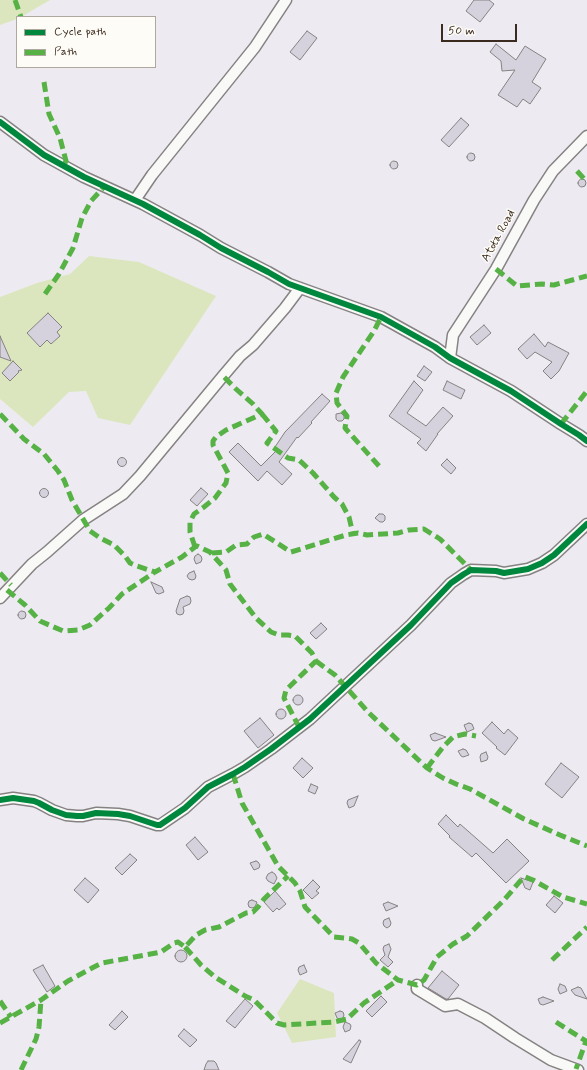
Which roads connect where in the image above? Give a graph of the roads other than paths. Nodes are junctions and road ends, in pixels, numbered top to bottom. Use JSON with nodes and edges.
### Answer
{"nodes":[{"id":1,"x":286,"y":0,"type":"edge"},
{"id":2,"x":0,"y":122,"type":"edge"},
{"id":3,"x":587,"y":136,"type":"edge"},
{"id":4,"x":135,"y":200,"type":"junction"},
{"id":5,"x":300,"y":288,"type":"junction"},
{"id":6,"x":450,"y":358,"type":"junction"},
{"id":7,"x":587,"y":441,"type":"edge"},
{"id":8,"x":587,"y":524,"type":"edge"},
{"id":9,"x":0,"y":598,"type":"edge"},
{"id":10,"x":0,"y":800,"type":"edge"},
{"id":11,"x":417,"y":985,"type":"dead end"},
{"id":12,"x":578,"y":1070,"type":"edge"}],
"edges":[{"from":1,"to":4,"type":"street"},
{"from":2,"to":4,"type":"street"},
{"from":3,"to":6,"type":"street","name":"Atota Road"},
{"from":4,"to":5,"type":"street"},
{"from":5,"to":6,"type":"street"},
{"from":5,"to":9,"type":"street"},
{"from":6,"to":7,"type":"street"},
{"from":8,"to":10,"type":"street"},
{"from":11,"to":12,"type":"street"}]}
